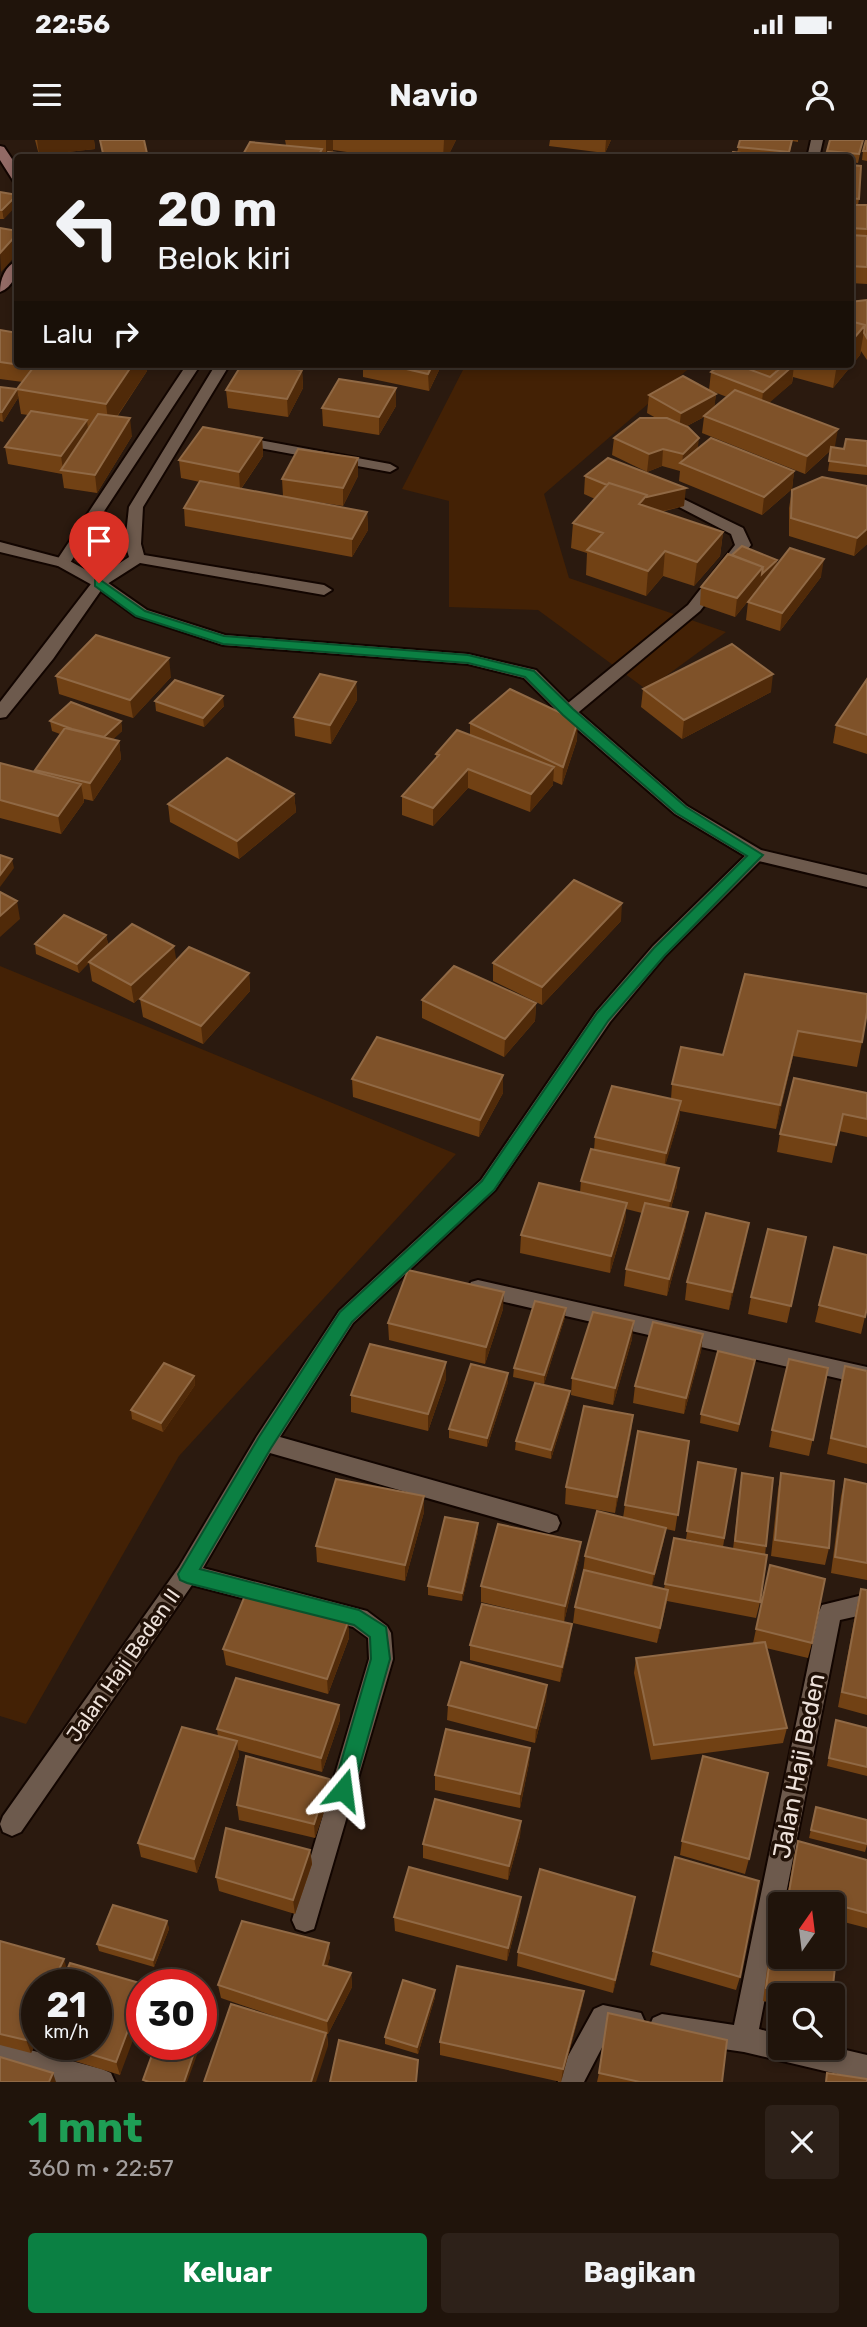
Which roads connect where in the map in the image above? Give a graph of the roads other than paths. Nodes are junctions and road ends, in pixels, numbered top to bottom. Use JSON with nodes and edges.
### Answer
{"nodes":[{"id":1,"x":0,"y":150,"type":"edge"},
{"id":2,"x":14,"y":173,"type":"edge"},
{"id":3,"x":14,"y":269,"type":"edge"},
{"id":4,"x":0,"y":288,"type":"edge"},
{"id":5,"x":191,"y":368,"type":"edge"},
{"id":6,"x":221,"y":368,"type":"edge"},
{"id":7,"x":220,"y":436,"type":"edge"},
{"id":8,"x":390,"y":468,"type":"dead end"},
{"id":9,"x":644,"y":484,"type":"edge"},
{"id":10,"x":0,"y":547,"type":"edge"},
{"id":11,"x":136,"y":558,"type":"junction"},
{"id":12,"x":63,"y":563,"type":"junction"},
{"id":13,"x":99,"y":583,"type":"junction"},
{"id":14,"x":324,"y":590,"type":"dead end"},
{"id":15,"x":568,"y":712,"type":"junction"},
{"id":16,"x":0,"y":713,"type":"edge"},
{"id":17,"x":756,"y":855,"type":"junction"},
{"id":18,"x":867,"y":881,"type":"edge"},
{"id":19,"x":396,"y":1269,"type":"junction"},
{"id":20,"x":422,"y":1275,"type":"edge"},
{"id":21,"x":463,"y":1284,"type":"edge"},
{"id":22,"x":867,"y":1376,"type":"edge"},
{"id":23,"x":265,"y":1443,"type":"junction"},
{"id":24,"x":548,"y":1523,"type":"dead end"},
{"id":25,"x":187,"y":1574,"type":"junction"},
{"id":26,"x":867,"y":1604,"type":"edge"},
{"id":27,"x":12,"y":1824,"type":"dead end"},
{"id":28,"x":305,"y":1920,"type":"dead end"},
{"id":29,"x":744,"y":2039,"type":"junction"},
{"id":30,"x":0,"y":2054,"type":"edge"},
{"id":31,"x":867,"y":2067,"type":"edge"},
{"id":32,"x":102,"y":2082,"type":"edge"},
{"id":33,"x":571,"y":2082,"type":"edge"}],
"edges":[{"from":1,"to":2,"type":"main road"},
{"from":3,"to":4,"type":"main road"},
{"from":5,"to":12,"type":"street"},
{"from":6,"to":11,"type":"street"},
{"from":7,"to":8,"type":"street"},
{"from":9,"to":15,"type":"street"},
{"from":10,"to":12,"type":"street"},
{"from":11,"to":13,"type":"street"},
{"from":11,"to":14,"type":"street"},
{"from":12,"to":13,"type":"street"},
{"from":13,"to":15,"type":"street"},
{"from":13,"to":16,"type":"street"},
{"from":15,"to":17,"type":"street"},
{"from":17,"to":18,"type":"street"},
{"from":17,"to":19,"type":"street","name":"Jalan Haji Beden II"},
{"from":19,"to":20,"type":"street"},
{"from":19,"to":23,"type":"street","name":"Jalan Haji Beden II"},
{"from":21,"to":22,"type":"street"},
{"from":23,"to":24,"type":"street"},
{"from":23,"to":25,"type":"street","name":"Jalan Haji Beden II"},
{"from":25,"to":27,"type":"street","name":"Jalan Haji Beden II"},
{"from":25,"to":28,"type":"street"},
{"from":26,"to":29,"type":"street","name":"Jalan Haji Beden"},
{"from":29,"to":31,"type":"street"},
{"from":29,"to":33,"type":"street"},
{"from":30,"to":32,"type":"street"}]}
